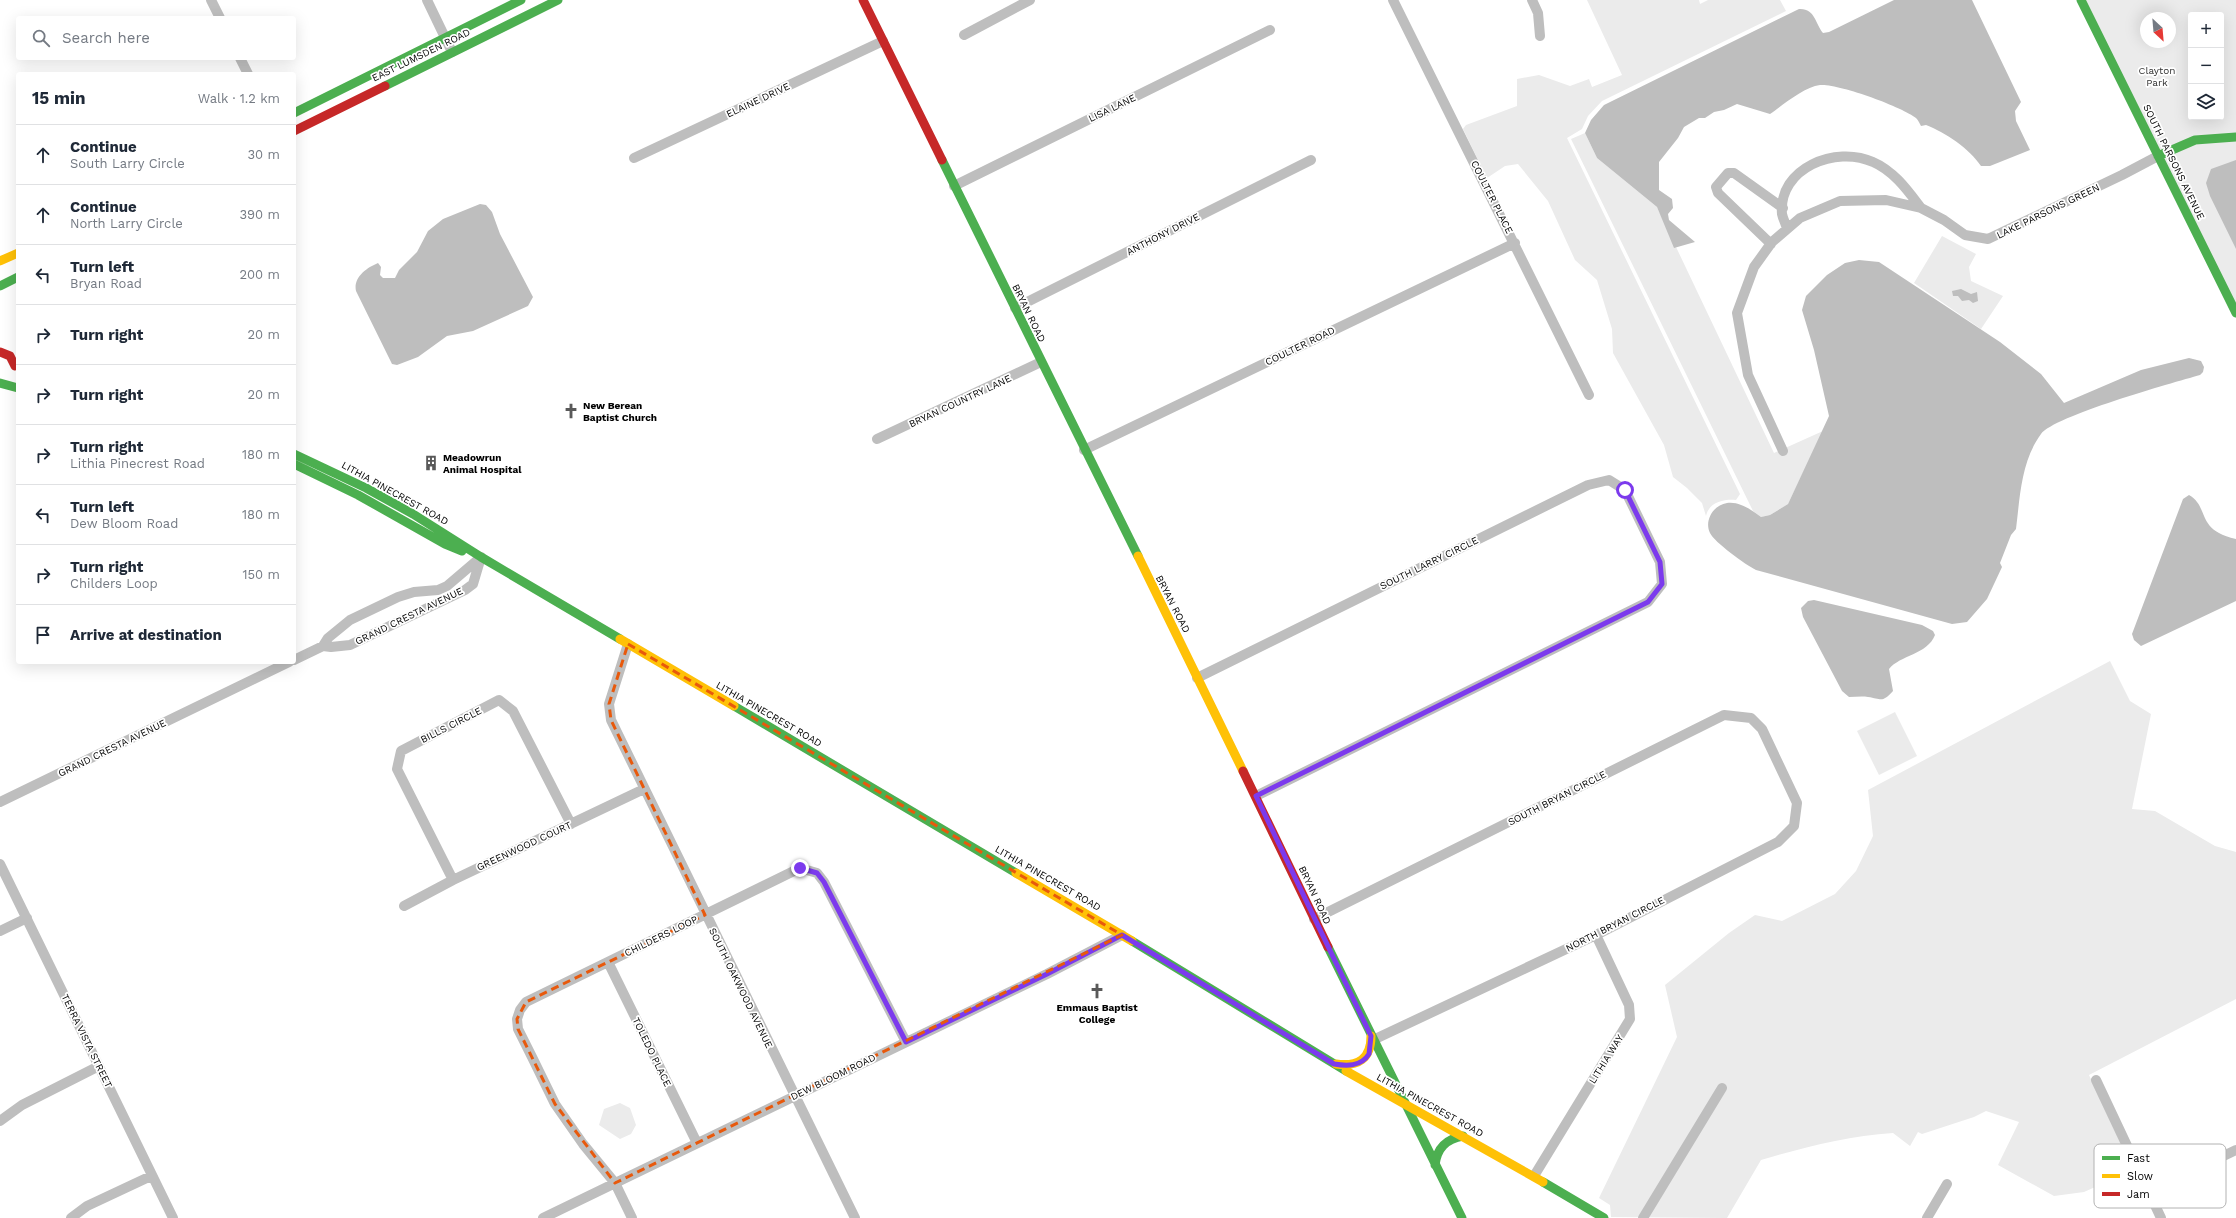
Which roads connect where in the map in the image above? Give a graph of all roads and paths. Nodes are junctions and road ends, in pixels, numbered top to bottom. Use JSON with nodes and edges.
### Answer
{"nodes":[{"id":1,"x":211,"y":0,"type":"edge"},
{"id":2,"x":427,"y":0,"type":"edge"},
{"id":3,"x":520,"y":0,"type":"edge"},
{"id":4,"x":558,"y":0,"type":"edge"},
{"id":5,"x":863,"y":0,"type":"edge"},
{"id":6,"x":1030,"y":0,"type":"edge"},
{"id":7,"x":1393,"y":0,"type":"edge"},
{"id":8,"x":1532,"y":0,"type":"edge"},
{"id":9,"x":2081,"y":0,"type":"edge"},
{"id":10,"x":219,"y":16,"type":"edge"},
{"id":11,"x":1270,"y":30,"type":"dead end"},
{"id":12,"x":964,"y":35,"type":"dead end"},
{"id":13,"x":1540,"y":36,"type":"dead end"},
{"id":14,"x":445,"y":37,"type":"junction"},
{"id":15,"x":883,"y":41,"type":"junction"},
{"id":16,"x":452,"y":52,"type":"junction"},
{"id":17,"x":241,"y":60,"type":"edge"},
{"id":18,"x":247,"y":72,"type":"edge"},
{"id":19,"x":296,"y":112,"type":"edge"},
{"id":20,"x":296,"y":130,"type":"edge"},
{"id":21,"x":2236,"y":137,"type":"edge"},
{"id":22,"x":2158,"y":156,"type":"junction"},
{"id":23,"x":634,"y":158,"type":"dead end"},
{"id":24,"x":1311,"y":160,"type":"dead end"},
{"id":25,"x":954,"y":186,"type":"junction"},
{"id":26,"x":1783,"y":208,"type":"junction"},
{"id":27,"x":1921,"y":208,"type":"junction"},
{"id":28,"x":1787,"y":229,"type":"junction"},
{"id":29,"x":1515,"y":243,"type":"junction"},
{"id":30,"x":1771,"y":244,"type":"junction"},
{"id":31,"x":16,"y":254,"type":"edge"},
{"id":32,"x":0,"y":261,"type":"edge"},
{"id":33,"x":16,"y":278,"type":"edge"},
{"id":34,"x":0,"y":286,"type":"edge"},
{"id":35,"x":1015,"y":308,"type":"junction"},
{"id":36,"x":2236,"y":313,"type":"edge"},
{"id":37,"x":0,"y":352,"type":"edge"},
{"id":38,"x":0,"y":361,"type":"edge"},
{"id":39,"x":1041,"y":362,"type":"junction"},
{"id":40,"x":16,"y":366,"type":"edge"},
{"id":41,"x":0,"y":382,"type":"edge"},
{"id":42,"x":16,"y":387,"type":"edge"},
{"id":43,"x":1589,"y":395,"type":"dead end"},
{"id":44,"x":877,"y":439,"type":"dead end"},
{"id":45,"x":1084,"y":450,"type":"junction"},
{"id":46,"x":1783,"y":451,"type":"dead end"},
{"id":47,"x":296,"y":455,"type":"edge"},
{"id":48,"x":296,"y":465,"type":"edge"},
{"id":49,"x":358,"y":495,"type":"junction"},
{"id":50,"x":379,"y":495,"type":"junction"},
{"id":51,"x":481,"y":558,"type":"junction"},
{"id":52,"x":628,"y":644,"type":"junction"},
{"id":53,"x":323,"y":646,"type":"junction"},
{"id":54,"x":296,"y":659,"type":"edge"},
{"id":55,"x":286,"y":664,"type":"edge"},
{"id":56,"x":1198,"y":678,"type":"junction"},
{"id":57,"x":1779,"y":766,"type":"joint"},
{"id":58,"x":644,"y":788,"type":"junction"},
{"id":59,"x":1256,"y":796,"type":"junction"},
{"id":60,"x":0,"y":802,"type":"edge"},
{"id":61,"x":571,"y":824,"type":"junction"},
{"id":62,"x":0,"y":864,"type":"edge"},
{"id":63,"x":453,"y":880,"type":"junction"},
{"id":64,"x":404,"y":906,"type":"dead end"},
{"id":65,"x":705,"y":915,"type":"junction"},
{"id":66,"x":27,"y":918,"type":"junction"},
{"id":67,"x":1314,"y":919,"type":"junction"},
{"id":68,"x":0,"y":932,"type":"edge"},
{"id":69,"x":1122,"y":935,"type":"junction"},
{"id":70,"x":1596,"y":935,"type":"junction"},
{"id":71,"x":608,"y":962,"type":"junction"},
{"id":72,"x":1372,"y":1038,"type":"junction"},
{"id":73,"x":906,"y":1042,"type":"junction"},
{"id":74,"x":1334,"y":1064,"type":"junction"},
{"id":75,"x":99,"y":1066,"type":"junction"},
{"id":76,"x":2096,"y":1080,"type":"dead end"},
{"id":77,"x":1722,"y":1088,"type":"dead end"},
{"id":78,"x":795,"y":1096,"type":"junction"},
{"id":79,"x":1404,"y":1103,"type":"junction"},
{"id":80,"x":0,"y":1121,"type":"edge"},
{"id":81,"x":1463,"y":1136,"type":"junction"},
{"id":82,"x":697,"y":1143,"type":"junction"},
{"id":83,"x":2126,"y":1144,"type":"edge"},
{"id":84,"x":2236,"y":1150,"type":"edge"},
{"id":85,"x":2226,"y":1155,"type":"edge"},
{"id":86,"x":1435,"y":1165,"type":"junction"},
{"id":87,"x":151,"y":1176,"type":"junction"},
{"id":88,"x":1534,"y":1176,"type":"junction"},
{"id":89,"x":615,"y":1183,"type":"junction"},
{"id":90,"x":1947,"y":1184,"type":"dead end"},
{"id":91,"x":2156,"y":1208,"type":"edge"},
{"id":92,"x":71,"y":1218,"type":"edge"},
{"id":93,"x":173,"y":1218,"type":"edge"},
{"id":94,"x":542,"y":1218,"type":"edge"},
{"id":95,"x":632,"y":1218,"type":"edge"},
{"id":96,"x":855,"y":1218,"type":"edge"},
{"id":97,"x":1462,"y":1218,"type":"edge"},
{"id":98,"x":1604,"y":1218,"type":"edge"},
{"id":99,"x":1643,"y":1218,"type":"edge"},
{"id":100,"x":1927,"y":1218,"type":"edge"},
{"id":101,"x":2161,"y":1218,"type":"edge"}],
"edges":[{"from":1,"to":10,"type":"street"},
{"from":2,"to":14,"type":"street"},
{"from":3,"to":14,"type":"main road","name":"EAST LUMSDEN ROAD"},
{"from":4,"to":16,"type":"main road","name":"EAST LUMSDEN ROAD"},
{"from":5,"to":15,"type":"main road","name":"BRYAN ROAD"},
{"from":6,"to":12,"type":"street"},
{"from":7,"to":29,"type":"street","name":"COULTER PLACE"},
{"from":8,"to":13,"type":"street"},
{"from":9,"to":22,"type":"main road","name":"SOUTH PARSONS AVENUE"},
{"from":11,"to":25,"type":"street","name":"LISA LANE"},
{"from":14,"to":16,"type":"street"},
{"from":14,"to":19,"type":"main road","name":"EAST LUMSDEN ROAD"},
{"from":15,"to":23,"type":"street","name":"ELAINE DRIVE"},
{"from":15,"to":25,"type":"main road","name":"BRYAN ROAD"},
{"from":16,"to":20,"type":"main road","name":"EAST LUMSDEN ROAD"},
{"from":17,"to":18,"type":"street"},
{"from":21,"to":22,"type":"main road"},
{"from":22,"to":27,"type":"street","name":"LAKE PARSONS GREEN"},
{"from":22,"to":36,"type":"main road","name":"SOUTH PARSONS AVENUE"},
{"from":24,"to":35,"type":"street","name":"ANTHONY DRIVE"},
{"from":25,"to":35,"type":"main road","name":"BRYAN ROAD"},
{"from":26,"to":27,"type":"street"},
{"from":26,"to":28,"type":"street"},
{"from":26,"to":30,"type":"street"},
{"from":27,"to":28,"type":"street","name":"LAKE PARSONS GREEN"},
{"from":28,"to":30,"type":"street","name":"LAKE PARSONS GREEN"},
{"from":29,"to":43,"type":"street","name":"COULTER PLACE"},
{"from":29,"to":45,"type":"street","name":"COULTER ROAD"},
{"from":30,"to":46,"type":"street","name":"LAKE PARSONS GREEN"},
{"from":31,"to":32,"type":"main road"},
{"from":33,"to":34,"type":"main road"},
{"from":35,"to":39,"type":"main road","name":"BRYAN ROAD"},
{"from":37,"to":40,"type":"main road"},
{"from":38,"to":40,"type":"main road"},
{"from":39,"to":44,"type":"street","name":"BRYAN COUNTRY LANE"},
{"from":39,"to":45,"type":"main road","name":"BRYAN ROAD"},
{"from":41,"to":42,"type":"main road"},
{"from":45,"to":56,"type":"main road","name":"BRYAN ROAD"},
{"from":47,"to":50,"type":"main road","name":"LITHIA PINECREST ROAD"},
{"from":48,"to":49,"type":"main road","name":"LITHIA PINECREST ROAD"},
{"from":49,"to":50,"type":"main road"},
{"from":49,"to":51,"type":"main road","name":"LITHIA PINECREST ROAD"},
{"from":50,"to":51,"type":"main road","name":"LITHIA PINECREST ROAD"},
{"from":51,"to":52,"type":"main road","name":"LITHIA PINECREST ROAD"},
{"from":51,"to":53,"type":"street","name":"GRAND CRESTA AVENUE"},
{"from":51,"to":53,"type":"street","name":"GRAND CRESTA AVENUE"},
{"from":52,"to":58,"type":"street","name":"SOUTH OAKWOOD AVENUE"},
{"from":52,"to":69,"type":"main road","name":"LITHIA PINECREST ROAD"},
{"from":53,"to":54,"type":"street","name":"GRAND CRESTA AVENUE"},
{"from":55,"to":60,"type":"street","name":"GRAND CRESTA AVENUE"},
{"from":56,"to":59,"type":"main road","name":"BRYAN ROAD"},
{"from":56,"to":59,"type":"street","name":"SOUTH LARRY CIRCLE"},
{"from":57,"to":67,"type":"street","name":"SOUTH BRYAN CIRCLE"},
{"from":57,"to":70,"type":"street","name":"NORTH BRYAN CIRCLE"},
{"from":58,"to":61,"type":"street","name":"GREENWOOD COURT"},
{"from":58,"to":65,"type":"street","name":"SOUTH OAKWOOD AVENUE"},
{"from":59,"to":67,"type":"main road","name":"BRYAN ROAD"},
{"from":61,"to":63,"type":"street","name":"GREENWOOD COURT"},
{"from":61,"to":63,"type":"street","name":"BILLS CIRCLE"},
{"from":62,"to":66,"type":"street","name":"TERRA VISTA STREET"},
{"from":63,"to":64,"type":"street","name":"GREENWOOD COURT"},
{"from":65,"to":71,"type":"street","name":"CHILDERS LOOP"},
{"from":65,"to":73,"type":"street","name":"CHILDERS LOOP"},
{"from":65,"to":78,"type":"street","name":"SOUTH OAKWOOD AVENUE"},
{"from":66,"to":68,"type":"street"},
{"from":66,"to":75,"type":"street","name":"TERRA VISTA STREET"},
{"from":67,"to":72,"type":"main road","name":"BRYAN ROAD"},
{"from":69,"to":73,"type":"street","name":"DEW BLOOM ROAD"},
{"from":69,"to":74,"type":"main road","name":"LITHIA PINECREST ROAD"},
{"from":70,"to":72,"type":"street","name":"NORTH BRYAN CIRCLE"},
{"from":70,"to":88,"type":"street","name":"LITHIA WAY"},
{"from":71,"to":82,"type":"street","name":"TOLEDO PLACE"},
{"from":71,"to":89,"type":"street","name":"CHILDERS LOOP"},
{"from":72,"to":74,"type":"main road"},
{"from":72,"to":79,"type":"main road","name":"BRYAN ROAD"},
{"from":73,"to":78,"type":"street","name":"DEW BLOOM ROAD"},
{"from":74,"to":79,"type":"main road","name":"LITHIA PINECREST ROAD"},
{"from":75,"to":80,"type":"street"},
{"from":75,"to":87,"type":"street","name":"TERRA VISTA STREET"},
{"from":76,"to":83,"type":"street"},
{"from":77,"to":99,"type":"street"},
{"from":78,"to":82,"type":"street","name":"DEW BLOOM ROAD"},
{"from":78,"to":96,"type":"street","name":"SOUTH OAKWOOD AVENUE"},
{"from":79,"to":81,"type":"main road","name":"LITHIA PINECREST ROAD"},
{"from":79,"to":86,"type":"main road","name":"BRYAN ROAD"},
{"from":81,"to":86,"type":"main road"},
{"from":81,"to":88,"type":"main road","name":"LITHIA PINECREST ROAD"},
{"from":82,"to":89,"type":"street","name":"DEW BLOOM ROAD"},
{"from":84,"to":85,"type":"street"},
{"from":86,"to":97,"type":"main road","name":"BRYAN ROAD"},
{"from":87,"to":92,"type":"street"},
{"from":87,"to":93,"type":"street","name":"TERRA VISTA STREET"},
{"from":88,"to":98,"type":"main road","name":"LITHIA PINECREST ROAD"},
{"from":89,"to":94,"type":"street","name":"DEW BLOOM ROAD"},
{"from":89,"to":95,"type":"street","name":"CHILDERS LOOP"},
{"from":90,"to":100,"type":"street"},
{"from":91,"to":101,"type":"street"}]}
